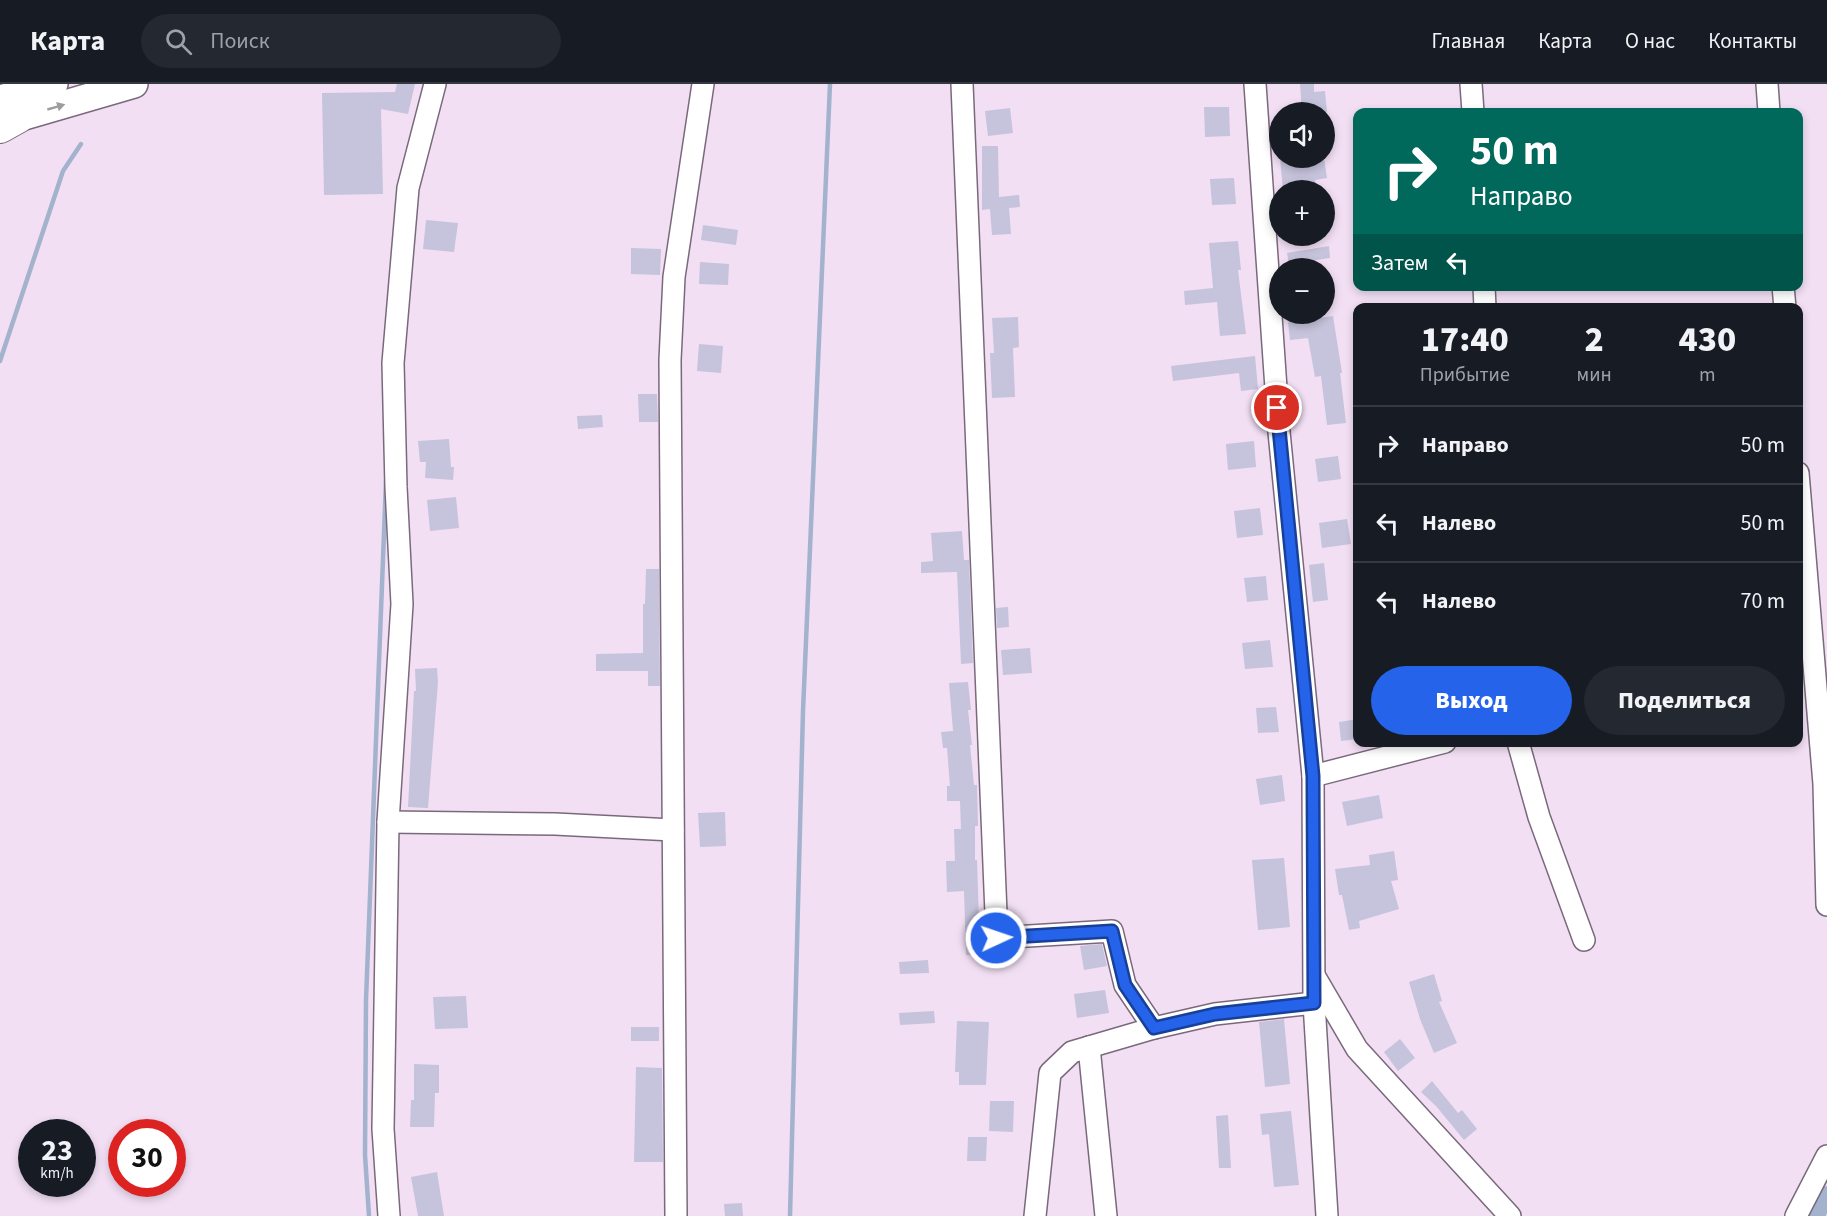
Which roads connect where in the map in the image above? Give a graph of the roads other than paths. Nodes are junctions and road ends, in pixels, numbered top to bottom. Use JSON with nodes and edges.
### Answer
{"nodes":[{"id":1,"x":54,"y":84,"type":"edge"},
{"id":2,"x":134,"y":84,"type":"edge"},
{"id":3,"x":435,"y":84,"type":"edge"},
{"id":4,"x":703,"y":84,"type":"edge"},
{"id":5,"x":962,"y":84,"type":"edge"},
{"id":6,"x":1255,"y":84,"type":"edge"},
{"id":7,"x":1471,"y":84,"type":"edge"},
{"id":8,"x":1767,"y":84,"type":"edge"},
{"id":9,"x":1473,"y":108,"type":"edge"},
{"id":10,"x":1769,"y":108,"type":"edge"},
{"id":11,"x":5,"y":116,"type":"edge"},
{"id":12,"x":1803,"y":533,"type":"edge"},
{"id":13,"x":1426,"y":747,"type":"edge"},
{"id":14,"x":1519,"y":747,"type":"edge"},
{"id":15,"x":1313,"y":776,"type":"junction"},
{"id":16,"x":388,"y":822,"type":"junction"},
{"id":17,"x":673,"y":830,"type":"junction"},
{"id":18,"x":1827,"y":904,"type":"edge"},
{"id":19,"x":1584,"y":940,"type":"dead end"},
{"id":20,"x":1314,"y":976,"type":"junction"},
{"id":21,"x":1314,"y":1003,"type":"junction"},
{"id":22,"x":1154,"y":1028,"type":"junction"},
{"id":23,"x":1089,"y":1047,"type":"junction"},
{"id":24,"x":1827,"y":1156,"type":"edge"},
{"id":25,"x":388,"y":1216,"type":"edge"},
{"id":26,"x":676,"y":1216,"type":"edge"},
{"id":27,"x":1035,"y":1216,"type":"edge"},
{"id":28,"x":1106,"y":1216,"type":"edge"},
{"id":29,"x":1327,"y":1216,"type":"edge"},
{"id":30,"x":1510,"y":1216,"type":"edge"},
{"id":31,"x":1796,"y":1216,"type":"edge"}],
"edges":[{"from":1,"to":11,"type":"main road"},
{"from":11,"to":2,"type":"main road","one_way":true},
{"from":3,"to":16,"type":"street"},
{"from":4,"to":17,"type":"street"},
{"from":5,"to":22,"type":"street"},
{"from":6,"to":15,"type":"street"},
{"from":7,"to":9,"type":"street"},
{"from":8,"to":10,"type":"street"},
{"from":12,"to":18,"type":"street"},
{"from":13,"to":15,"type":"street"},
{"from":14,"to":19,"type":"street"},
{"from":15,"to":20,"type":"street"},
{"from":16,"to":17,"type":"street"},
{"from":16,"to":25,"type":"street"},
{"from":17,"to":26,"type":"street"},
{"from":20,"to":21,"type":"street"},
{"from":20,"to":30,"type":"street"},
{"from":21,"to":22,"type":"street"},
{"from":21,"to":29,"type":"street"},
{"from":22,"to":23,"type":"street"},
{"from":23,"to":27,"type":"street"},
{"from":23,"to":28,"type":"street"},
{"from":24,"to":31,"type":"street"}]}
